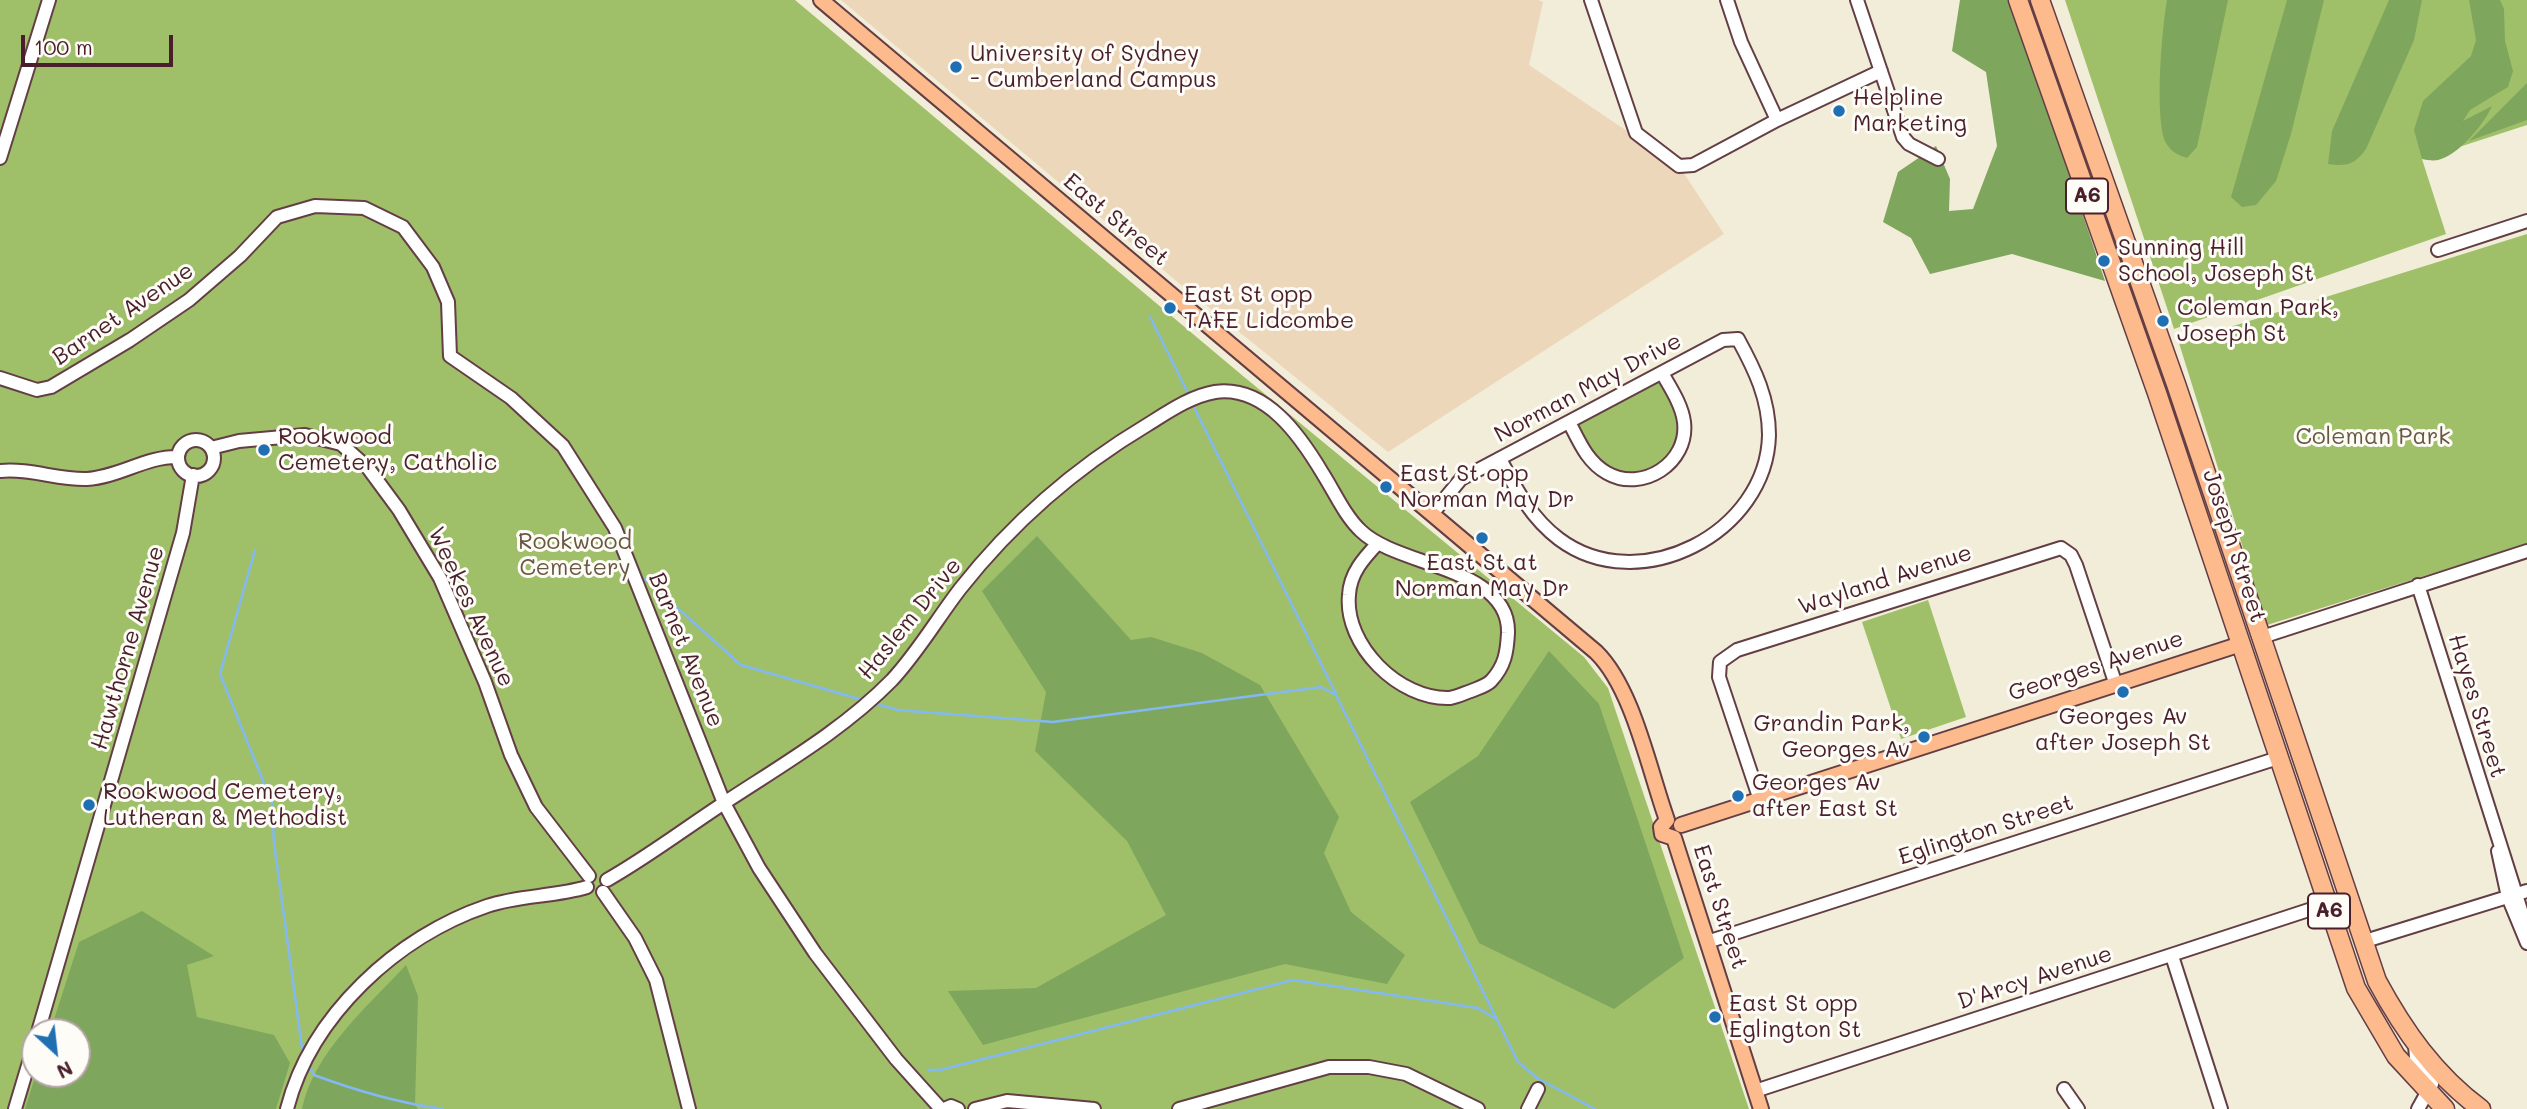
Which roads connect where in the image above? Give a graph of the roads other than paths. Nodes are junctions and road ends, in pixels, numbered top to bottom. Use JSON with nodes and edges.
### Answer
{"nodes":[{"id":1,"x":49,"y":0,"type":"edge"},
{"id":2,"x":821,"y":0,"type":"edge"},
{"id":3,"x":1591,"y":0,"type":"edge"},
{"id":4,"x":1727,"y":0,"type":"edge"},
{"id":5,"x":1857,"y":0,"type":"edge"},
{"id":6,"x":2018,"y":0,"type":"edge"},
{"id":7,"x":2040,"y":0,"type":"edge"},
{"id":8,"x":1881,"y":71,"type":"junction"},
{"id":9,"x":1777,"y":120,"type":"junction"},
{"id":10,"x":0,"y":158,"type":"edge"},
{"id":11,"x":1938,"y":159,"type":"dead end"},
{"id":12,"x":2527,"y":220,"type":"edge"},
{"id":13,"x":2438,"y":250,"type":"dead end"},
{"id":14,"x":1661,"y":373,"type":"junction"},
{"id":15,"x":0,"y":378,"type":"edge"},
{"id":16,"x":1569,"y":422,"type":"junction"},
{"id":17,"x":211,"y":448,"type":"junction"},
{"id":18,"x":178,"y":457,"type":"junction"},
{"id":19,"x":1500,"y":459,"type":"junction"},
{"id":20,"x":0,"y":471,"type":"edge"},
{"id":21,"x":193,"y":475,"type":"junction"},
{"id":22,"x":1433,"y":514,"type":"junction"},
{"id":23,"x":1378,"y":543,"type":"junction"},
{"id":24,"x":2527,"y":551,"type":"edge"},
{"id":25,"x":2418,"y":585,"type":"junction"},
{"id":26,"x":2262,"y":637,"type":"junction"},
{"id":27,"x":2241,"y":644,"type":"junction"},
{"id":28,"x":2116,"y":685,"type":"junction"},
{"id":29,"x":2278,"y":758,"type":"junction"},
{"id":30,"x":1760,"y":800,"type":"junction"},
{"id":31,"x":724,"y":803,"type":"junction"},
{"id":32,"x":1674,"y":828,"type":"junction"},
{"id":33,"x":588,"y":882,"type":"junction"},
{"id":34,"x":605,"y":886,"type":"junction"},
{"id":35,"x":2518,"y":894,"type":"edge"},
{"id":36,"x":2327,"y":904,"type":"junction"},
{"id":37,"x":2527,"y":929,"type":"edge"},
{"id":38,"x":1707,"y":942,"type":"junction"},
{"id":39,"x":2362,"y":942,"type":"junction"},
{"id":40,"x":2527,"y":943,"type":"edge"},
{"id":41,"x":2172,"y":956,"type":"junction"},
{"id":42,"x":42,"y":1018,"type":"edge"},
{"id":43,"x":2415,"y":1044,"type":"junction"},
{"id":44,"x":21,"y":1088,"type":"edge"},
{"id":45,"x":2064,"y":1088,"type":"dead end"},
{"id":46,"x":1538,"y":1089,"type":"dead end"},
{"id":47,"x":1755,"y":1091,"type":"junction"},
{"id":48,"x":2424,"y":1103,"type":"edge"},
{"id":49,"x":15,"y":1109,"type":"edge"},
{"id":50,"x":287,"y":1109,"type":"edge"},
{"id":51,"x":689,"y":1109,"type":"edge"},
{"id":52,"x":942,"y":1109,"type":"edge"},
{"id":53,"x":958,"y":1109,"type":"edge"},
{"id":54,"x":975,"y":1109,"type":"edge"},
{"id":55,"x":1094,"y":1109,"type":"edge"},
{"id":56,"x":1179,"y":1109,"type":"edge"},
{"id":57,"x":1478,"y":1109,"type":"edge"},
{"id":58,"x":1528,"y":1109,"type":"edge"},
{"id":59,"x":1761,"y":1109,"type":"edge"},
{"id":60,"x":2078,"y":1109,"type":"edge"},
{"id":61,"x":2221,"y":1109,"type":"edge"},
{"id":62,"x":2445,"y":1109,"type":"edge"},
{"id":63,"x":2481,"y":1109,"type":"edge"}],
"edges":[{"from":1,"to":10,"type":"street"},
{"from":2,"to":22,"type":"main road","name":"East Street"},
{"from":3,"to":9,"type":"street"},
{"from":4,"to":9,"type":"street"},
{"from":5,"to":8,"type":"street"},
{"from":6,"to":27,"type":"highway","name":"Joseph Street","number":"A6"},
{"from":7,"to":26,"type":"highway","name":"Joseph Street","number":"A6"},
{"from":8,"to":9,"type":"street"},
{"from":8,"to":11,"type":"street"},
{"from":12,"to":13,"type":"street"},
{"from":14,"to":16,"type":"street","name":"Norman May Drive"},
{"from":14,"to":16,"type":"street"},
{"from":14,"to":19,"type":"street","name":"Norman May Drive"},
{"from":15,"to":31,"type":"street","name":"Barnet Avenue"},
{"from":16,"to":19,"type":"street","name":"Norman May Drive"},
{"from":17,"to":18,"type":"street"},
{"from":17,"to":21,"type":"street"},
{"from":17,"to":33,"type":"street","name":"Weekes Avenue"},
{"from":18,"to":20,"type":"street"},
{"from":18,"to":21,"type":"street"},
{"from":19,"to":22,"type":"street","name":"Norman May Drive"},
{"from":21,"to":42,"type":"street","name":"Hawthorne Avenue"},
{"from":22,"to":32,"type":"main road","name":"East Street"},
{"from":23,"to":23,"type":"street"},
{"from":23,"to":31,"type":"street","name":"Haslem Drive"},
{"from":24,"to":25,"type":"street","name":"Georges Avenue"},
{"from":25,"to":26,"type":"street","name":"Georges Avenue"},
{"from":25,"to":35,"type":"street","name":"Hayes Street"},
{"from":26,"to":27,"type":"highway","name":"Georges Avenue"},
{"from":26,"to":39,"type":"highway","name":"Joseph Street","number":"A6"},
{"from":27,"to":28,"type":"main road","name":"Georges Avenue"},
{"from":27,"to":29,"type":"highway","name":"Joseph Street","number":"A6"},
{"from":28,"to":30,"type":"main road","name":"Georges Avenue"},
{"from":28,"to":30,"type":"street","name":"Wayland Avenue"},
{"from":29,"to":36,"type":"highway","name":"Joseph Street","number":"A6"},
{"from":29,"to":38,"type":"street","name":"Eglington Street"},
{"from":30,"to":32,"type":"main road","name":"Georges Avenue"},
{"from":31,"to":34,"type":"street","name":"Haslem Drive"},
{"from":31,"to":52,"type":"street","name":"Barnet Avenue"},
{"from":32,"to":38,"type":"main road","name":"East Street"},
{"from":33,"to":34,"type":"street"},
{"from":33,"to":50,"type":"street"},
{"from":34,"to":51,"type":"street"},
{"from":35,"to":37,"type":"street","name":"Hayes Street"},
{"from":35,"to":39,"type":"street"},
{"from":35,"to":40,"type":"street","name":"Hayes Street"},
{"from":36,"to":41,"type":"street","name":"D'Arcy Avenue"},
{"from":36,"to":48,"type":"highway","name":"Joseph Street","number":"A6"},
{"from":38,"to":47,"type":"main road","name":"East Street"},
{"from":39,"to":43,"type":"highway","name":"Joseph Street","number":"A6"},
{"from":41,"to":47,"type":"street","name":"D'Arcy Avenue"},
{"from":41,"to":61,"type":"street"},
{"from":43,"to":48,"type":"street","name":"Joseph Street"},
{"from":43,"to":63,"type":"highway","number":"A6"},
{"from":44,"to":49,"type":"street"},
{"from":45,"to":60,"type":"street"},
{"from":46,"to":58,"type":"street"},
{"from":47,"to":59,"type":"main road","name":"East Street"},
{"from":48,"to":62,"type":"highway","number":"A6"},
{"from":52,"to":53,"type":"street","name":"Barnet Avenue"},
{"from":54,"to":55,"type":"street"},
{"from":56,"to":57,"type":"street"}]}
